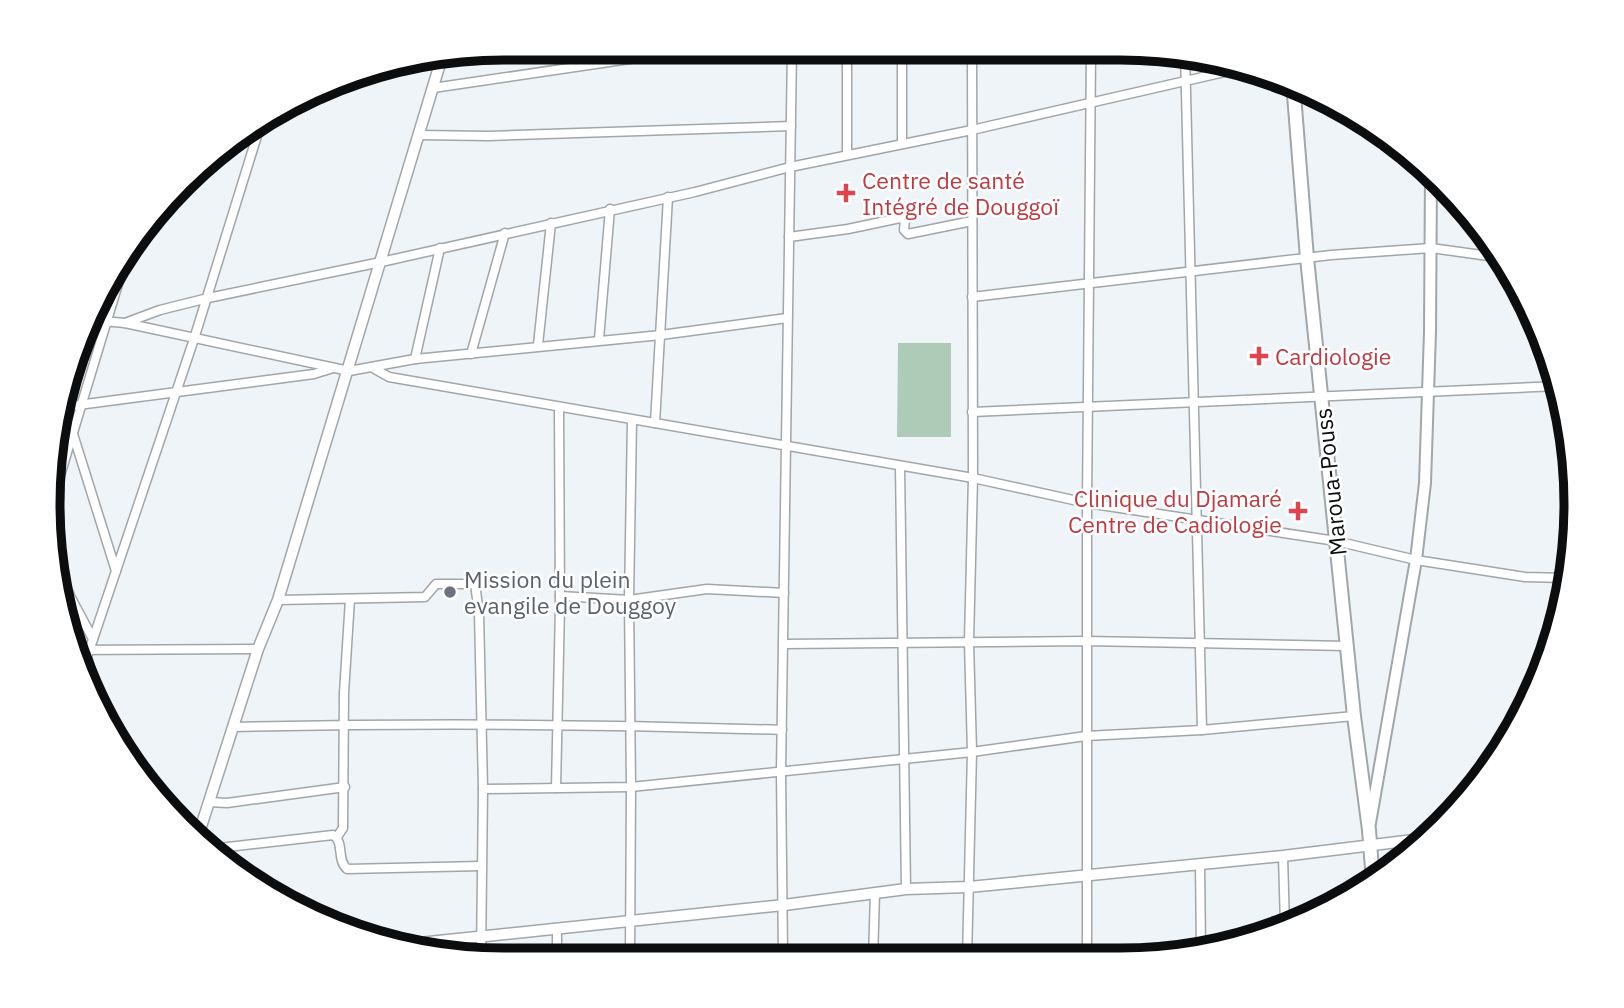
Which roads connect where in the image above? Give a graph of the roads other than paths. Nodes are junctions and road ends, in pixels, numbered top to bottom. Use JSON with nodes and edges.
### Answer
{"nodes":[{"id":1,"x":623,"y":60,"type":"edge"},
{"id":2,"x":792,"y":60,"type":"edge"},
{"id":3,"x":847,"y":60,"type":"edge"},
{"id":4,"x":902,"y":60,"type":"edge"},
{"id":5,"x":972,"y":60,"type":"edge"},
{"id":6,"x":1091,"y":60,"type":"edge"},
{"id":7,"x":440,"y":64,"type":"edge"},
{"id":8,"x":1185,"y":64,"type":"edge"},
{"id":9,"x":1224,"y":72,"type":"edge"},
{"id":10,"x":1186,"y":81,"type":"junction"},
{"id":11,"x":433,"y":88,"type":"junction"},
{"id":12,"x":1294,"y":95,"type":"edge"},
{"id":13,"x":1090,"y":104,"type":"junction"},
{"id":14,"x":791,"y":126,"type":"junction"},
{"id":15,"x":972,"y":130,"type":"junction"},
{"id":16,"x":258,"y":134,"type":"edge"},
{"id":17,"x":418,"y":135,"type":"junction"},
{"id":18,"x":902,"y":143,"type":"junction"},
{"id":19,"x":847,"y":155,"type":"junction"},
{"id":20,"x":790,"y":167,"type":"junction"},
{"id":21,"x":1431,"y":187,"type":"edge"},
{"id":22,"x":668,"y":198,"type":"junction"},
{"id":23,"x":610,"y":209,"type":"junction"},
{"id":24,"x":972,"y":221,"type":"junction"},
{"id":25,"x":551,"y":223,"type":"junction"},
{"id":26,"x":505,"y":233,"type":"junction"},
{"id":27,"x":789,"y":237,"type":"junction"},
{"id":28,"x":440,"y":248,"type":"junction"},
{"id":29,"x":1431,"y":248,"type":"junction"},
{"id":30,"x":1489,"y":256,"type":"edge"},
{"id":31,"x":1307,"y":258,"type":"junction"},
{"id":32,"x":381,"y":262,"type":"junction"},
{"id":33,"x":1190,"y":271,"type":"junction"},
{"id":34,"x":1088,"y":284,"type":"junction"},
{"id":35,"x":117,"y":286,"type":"edge"},
{"id":36,"x":972,"y":297,"type":"junction"},
{"id":37,"x":208,"y":298,"type":"junction"},
{"id":38,"x":787,"y":318,"type":"junction"},
{"id":39,"x":99,"y":322,"type":"edge"},
{"id":40,"x":105,"y":323,"type":"junction"},
{"id":41,"x":125,"y":323,"type":"junction"},
{"id":42,"x":661,"y":335,"type":"junction"},
{"id":43,"x":194,"y":339,"type":"junction"},
{"id":44,"x":599,"y":340,"type":"junction"},
{"id":45,"x":538,"y":345,"type":"junction"},
{"id":46,"x":471,"y":354,"type":"junction"},
{"id":47,"x":415,"y":359,"type":"junction"},
{"id":48,"x":333,"y":368,"type":"junction"},
{"id":49,"x":373,"y":368,"type":"junction"},
{"id":50,"x":349,"y":371,"type":"junction"},
{"id":51,"x":1548,"y":386,"type":"edge"},
{"id":52,"x":1428,"y":391,"type":"junction"},
{"id":53,"x":176,"y":393,"type":"junction"},
{"id":54,"x":1321,"y":395,"type":"junction"},
{"id":55,"x":1194,"y":402,"type":"junction"},
{"id":56,"x":71,"y":404,"type":"edge"},
{"id":57,"x":81,"y":405,"type":"junction"},
{"id":58,"x":559,"y":408,"type":"junction"},
{"id":59,"x":1087,"y":409,"type":"junction"},
{"id":60,"x":972,"y":412,"type":"junction"},
{"id":61,"x":632,"y":420,"type":"junction"},
{"id":62,"x":655,"y":424,"type":"junction"},
{"id":63,"x":73,"y":434,"type":"junction"},
{"id":64,"x":785,"y":446,"type":"junction"},
{"id":65,"x":900,"y":466,"type":"junction"},
{"id":66,"x":60,"y":476,"type":"edge"},
{"id":67,"x":973,"y":478,"type":"junction"},
{"id":68,"x":1087,"y":503,"type":"junction"},
{"id":69,"x":1196,"y":521,"type":"junction"},
{"id":70,"x":1336,"y":541,"type":"junction"},
{"id":71,"x":1416,"y":560,"type":"junction"},
{"id":72,"x":116,"y":571,"type":"junction"},
{"id":73,"x":1558,"y":579,"type":"edge"},
{"id":74,"x":68,"y":591,"type":"edge"},
{"id":75,"x":784,"y":593,"type":"junction"},
{"id":76,"x":560,"y":596,"type":"junction"},
{"id":77,"x":350,"y":598,"type":"junction"},
{"id":78,"x":278,"y":600,"type":"junction"},
{"id":79,"x":629,"y":600,"type":"junction"},
{"id":80,"x":93,"y":639,"type":"junction"},
{"id":81,"x":1086,"y":641,"type":"junction"},
{"id":82,"x":969,"y":642,"type":"junction"},
{"id":83,"x":1198,"y":642,"type":"junction"},
{"id":84,"x":903,"y":643,"type":"junction"},
{"id":85,"x":784,"y":644,"type":"junction"},
{"id":86,"x":1347,"y":646,"type":"junction"},
{"id":87,"x":258,"y":649,"type":"junction"},
{"id":88,"x":88,"y":654,"type":"junction"},
{"id":89,"x":87,"y":657,"type":"edge"},
{"id":90,"x":93,"y":674,"type":"edge"},
{"id":91,"x":1354,"y":716,"type":"junction"},
{"id":92,"x":345,"y":725,"type":"junction"},
{"id":93,"x":481,"y":725,"type":"junction"},
{"id":94,"x":631,"y":725,"type":"junction"},
{"id":95,"x":233,"y":727,"type":"junction"},
{"id":96,"x":558,"y":727,"type":"junction"},
{"id":97,"x":782,"y":730,"type":"junction"},
{"id":98,"x":1202,"y":730,"type":"junction"},
{"id":99,"x":1086,"y":736,"type":"junction"},
{"id":100,"x":972,"y":752,"type":"junction"},
{"id":101,"x":904,"y":759,"type":"junction"},
{"id":102,"x":781,"y":772,"type":"junction"},
{"id":103,"x":345,"y":787,"type":"junction"},
{"id":104,"x":556,"y":788,"type":"junction"},
{"id":105,"x":631,"y":788,"type":"junction"},
{"id":106,"x":483,"y":789,"type":"junction"},
{"id":107,"x":209,"y":802,"type":"junction"},
{"id":108,"x":200,"y":827,"type":"edge"},
{"id":109,"x":1369,"y":830,"type":"junction"},
{"id":110,"x":337,"y":837,"type":"junction"},
{"id":111,"x":1410,"y":840,"type":"edge"},
{"id":112,"x":1369,"y":845,"type":"junction"},
{"id":113,"x":222,"y":848,"type":"edge"},
{"id":114,"x":1283,"y":856,"type":"junction"},
{"id":115,"x":1200,"y":864,"type":"junction"},
{"id":116,"x":481,"y":866,"type":"junction"},
{"id":117,"x":1372,"y":871,"type":"edge"},
{"id":118,"x":1088,"y":875,"type":"junction"},
{"id":119,"x":969,"y":887,"type":"junction"},
{"id":120,"x":906,"y":889,"type":"junction"},
{"id":121,"x":875,"y":893,"type":"junction"},
{"id":122,"x":784,"y":905,"type":"junction"},
{"id":123,"x":1285,"y":917,"type":"edge"},
{"id":124,"x":630,"y":920,"type":"junction"},
{"id":125,"x":556,"y":929,"type":"junction"},
{"id":126,"x":481,"y":936,"type":"junction"},
{"id":127,"x":1201,"y":941,"type":"edge"},
{"id":128,"x":428,"y":942,"type":"edge"},
{"id":129,"x":481,"y":948,"type":"edge"},
{"id":130,"x":557,"y":948,"type":"edge"},
{"id":131,"x":630,"y":948,"type":"edge"},
{"id":132,"x":783,"y":948,"type":"edge"},
{"id":133,"x":873,"y":948,"type":"edge"},
{"id":134,"x":967,"y":948,"type":"edge"},
{"id":135,"x":1087,"y":948,"type":"edge"}],
"edges":[{"from":1,"to":11,"type":"street"},
{"from":2,"to":14,"type":"street"},
{"from":3,"to":19,"type":"street"},
{"from":4,"to":18,"type":"street"},
{"from":5,"to":15,"type":"street"},
{"from":6,"to":13,"type":"street"},
{"from":7,"to":11,"type":"street"},
{"from":8,"to":10,"type":"street"},
{"from":9,"to":10,"type":"street"},
{"from":10,"to":13,"type":"street"},
{"from":10,"to":33,"type":"street"},
{"from":11,"to":17,"type":"street"},
{"from":12,"to":31,"type":"main road","name":"Maroua-Pouss"},
{"from":13,"to":15,"type":"street"},
{"from":13,"to":34,"type":"street"},
{"from":14,"to":17,"type":"street"},
{"from":14,"to":20,"type":"street"},
{"from":15,"to":18,"type":"street"},
{"from":15,"to":24,"type":"street"},
{"from":16,"to":37,"type":"street"},
{"from":17,"to":32,"type":"street"},
{"from":18,"to":19,"type":"street"},
{"from":19,"to":20,"type":"street"},
{"from":20,"to":22,"type":"street"},
{"from":20,"to":27,"type":"street"},
{"from":21,"to":29,"type":"main road"},
{"from":22,"to":23,"type":"street"},
{"from":22,"to":42,"type":"street"},
{"from":23,"to":25,"type":"street"},
{"from":23,"to":44,"type":"street"},
{"from":24,"to":27,"type":"street"},
{"from":24,"to":36,"type":"street"},
{"from":25,"to":26,"type":"street"},
{"from":25,"to":45,"type":"street"},
{"from":26,"to":28,"type":"street"},
{"from":26,"to":46,"type":"street"},
{"from":27,"to":38,"type":"street"},
{"from":28,"to":32,"type":"street"},
{"from":28,"to":47,"type":"street"},
{"from":29,"to":30,"type":"street"},
{"from":29,"to":31,"type":"street"},
{"from":29,"to":52,"type":"main road"},
{"from":31,"to":33,"type":"street"},
{"from":31,"to":54,"type":"main road","name":"Maroua-Pouss"},
{"from":32,"to":37,"type":"street"},
{"from":32,"to":50,"type":"street"},
{"from":33,"to":34,"type":"street"},
{"from":33,"to":55,"type":"street"},
{"from":34,"to":36,"type":"street"},
{"from":34,"to":59,"type":"street"},
{"from":35,"to":40,"type":"street"},
{"from":36,"to":60,"type":"street"},
{"from":37,"to":41,"type":"street"},
{"from":37,"to":43,"type":"street"},
{"from":38,"to":42,"type":"street"},
{"from":38,"to":64,"type":"street"},
{"from":39,"to":40,"type":"street"},
{"from":40,"to":41,"type":"street"},
{"from":40,"to":57,"type":"street"},
{"from":41,"to":43,"type":"street"},
{"from":42,"to":44,"type":"street"},
{"from":42,"to":62,"type":"street"},
{"from":43,"to":48,"type":"street"},
{"from":43,"to":53,"type":"street"},
{"from":44,"to":45,"type":"street"},
{"from":45,"to":46,"type":"street"},
{"from":46,"to":47,"type":"street"},
{"from":47,"to":49,"type":"street"},
{"from":48,"to":50,"type":"street"},
{"from":48,"to":53,"type":"street"},
{"from":49,"to":50,"type":"street"},
{"from":49,"to":58,"type":"street"},
{"from":50,"to":78,"type":"street"},
{"from":51,"to":52,"type":"street"},
{"from":52,"to":54,"type":"street"},
{"from":52,"to":71,"type":"main road"},
{"from":53,"to":57,"type":"street"},
{"from":53,"to":72,"type":"street"},
{"from":54,"to":55,"type":"street"},
{"from":54,"to":70,"type":"main road","name":"Maroua-Pouss"},
{"from":55,"to":59,"type":"street"},
{"from":55,"to":69,"type":"street"},
{"from":56,"to":57,"type":"street"},
{"from":57,"to":63,"type":"street"},
{"from":58,"to":61,"type":"street"},
{"from":58,"to":76,"type":"street"},
{"from":59,"to":60,"type":"street"},
{"from":59,"to":68,"type":"street"},
{"from":60,"to":67,"type":"street"},
{"from":61,"to":62,"type":"street"},
{"from":61,"to":79,"type":"street"},
{"from":62,"to":64,"type":"street"},
{"from":63,"to":66,"type":"street"},
{"from":63,"to":72,"type":"street"},
{"from":64,"to":65,"type":"street"},
{"from":64,"to":75,"type":"street"},
{"from":65,"to":67,"type":"street"},
{"from":65,"to":84,"type":"street"},
{"from":67,"to":68,"type":"street"},
{"from":67,"to":82,"type":"street"},
{"from":68,"to":69,"type":"street"},
{"from":68,"to":81,"type":"street"},
{"from":69,"to":70,"type":"street"},
{"from":69,"to":83,"type":"street"},
{"from":70,"to":71,"type":"street"},
{"from":70,"to":86,"type":"main road","name":"Maroua-Pouss"},
{"from":71,"to":73,"type":"street"},
{"from":71,"to":109,"type":"main road"},
{"from":72,"to":80,"type":"street"},
{"from":74,"to":80,"type":"street"},
{"from":75,"to":79,"type":"street"},
{"from":75,"to":85,"type":"street"},
{"from":76,"to":79,"type":"street"},
{"from":76,"to":96,"type":"street"},
{"from":77,"to":78,"type":"street"},
{"from":77,"to":92,"type":"street"},
{"from":77,"to":93,"type":"street"},
{"from":78,"to":87,"type":"street"},
{"from":79,"to":94,"type":"street"},
{"from":80,"to":88,"type":"street"},
{"from":81,"to":82,"type":"street"},
{"from":81,"to":83,"type":"street"},
{"from":81,"to":99,"type":"street"},
{"from":82,"to":84,"type":"street"},
{"from":82,"to":100,"type":"street"},
{"from":83,"to":86,"type":"street"},
{"from":83,"to":98,"type":"street"},
{"from":84,"to":85,"type":"street"},
{"from":84,"to":101,"type":"street"},
{"from":85,"to":97,"type":"street"},
{"from":86,"to":91,"type":"main road","name":"Maroua-Pouss"},
{"from":87,"to":88,"type":"street"},
{"from":87,"to":95,"type":"street"},
{"from":88,"to":89,"type":"street"},
{"from":88,"to":90,"type":"street"},
{"from":91,"to":98,"type":"street"},
{"from":91,"to":109,"type":"main road","name":"Maroua-Pouss"},
{"from":92,"to":93,"type":"street"},
{"from":92,"to":95,"type":"street"},
{"from":92,"to":103,"type":"street"},
{"from":93,"to":96,"type":"street"},
{"from":93,"to":106,"type":"street"},
{"from":94,"to":96,"type":"street"},
{"from":94,"to":97,"type":"street"},
{"from":94,"to":105,"type":"street"},
{"from":95,"to":107,"type":"street"},
{"from":96,"to":104,"type":"street"},
{"from":97,"to":102,"type":"street"},
{"from":98,"to":99,"type":"street"},
{"from":99,"to":100,"type":"street"},
{"from":99,"to":118,"type":"street"},
{"from":100,"to":101,"type":"street"},
{"from":100,"to":119,"type":"street"},
{"from":101,"to":102,"type":"street"},
{"from":101,"to":120,"type":"street"},
{"from":102,"to":105,"type":"street"},
{"from":102,"to":122,"type":"street"},
{"from":103,"to":107,"type":"street"},
{"from":103,"to":110,"type":"street"},
{"from":104,"to":105,"type":"street"},
{"from":104,"to":106,"type":"street"},
{"from":105,"to":124,"type":"street"},
{"from":106,"to":116,"type":"street"},
{"from":107,"to":108,"type":"street"},
{"from":109,"to":112,"type":"main road","name":"Maroua-Pouss"},
{"from":110,"to":113,"type":"street"},
{"from":110,"to":116,"type":"street"},
{"from":111,"to":112,"type":"street"},
{"from":112,"to":114,"type":"street"},
{"from":112,"to":117,"type":"main road","name":"Maroua-Pouss"},
{"from":114,"to":115,"type":"street"},
{"from":114,"to":123,"type":"street"},
{"from":115,"to":118,"type":"street"},
{"from":115,"to":127,"type":"street"},
{"from":116,"to":126,"type":"street"},
{"from":118,"to":119,"type":"street"},
{"from":118,"to":135,"type":"street"},
{"from":119,"to":120,"type":"street"},
{"from":119,"to":134,"type":"street"},
{"from":120,"to":121,"type":"street"},
{"from":121,"to":122,"type":"street"},
{"from":121,"to":133,"type":"street"},
{"from":122,"to":124,"type":"street"},
{"from":122,"to":132,"type":"street"},
{"from":124,"to":125,"type":"street"},
{"from":124,"to":131,"type":"street"},
{"from":125,"to":126,"type":"street"},
{"from":125,"to":130,"type":"street"},
{"from":126,"to":128,"type":"street"},
{"from":126,"to":129,"type":"street"}]}
